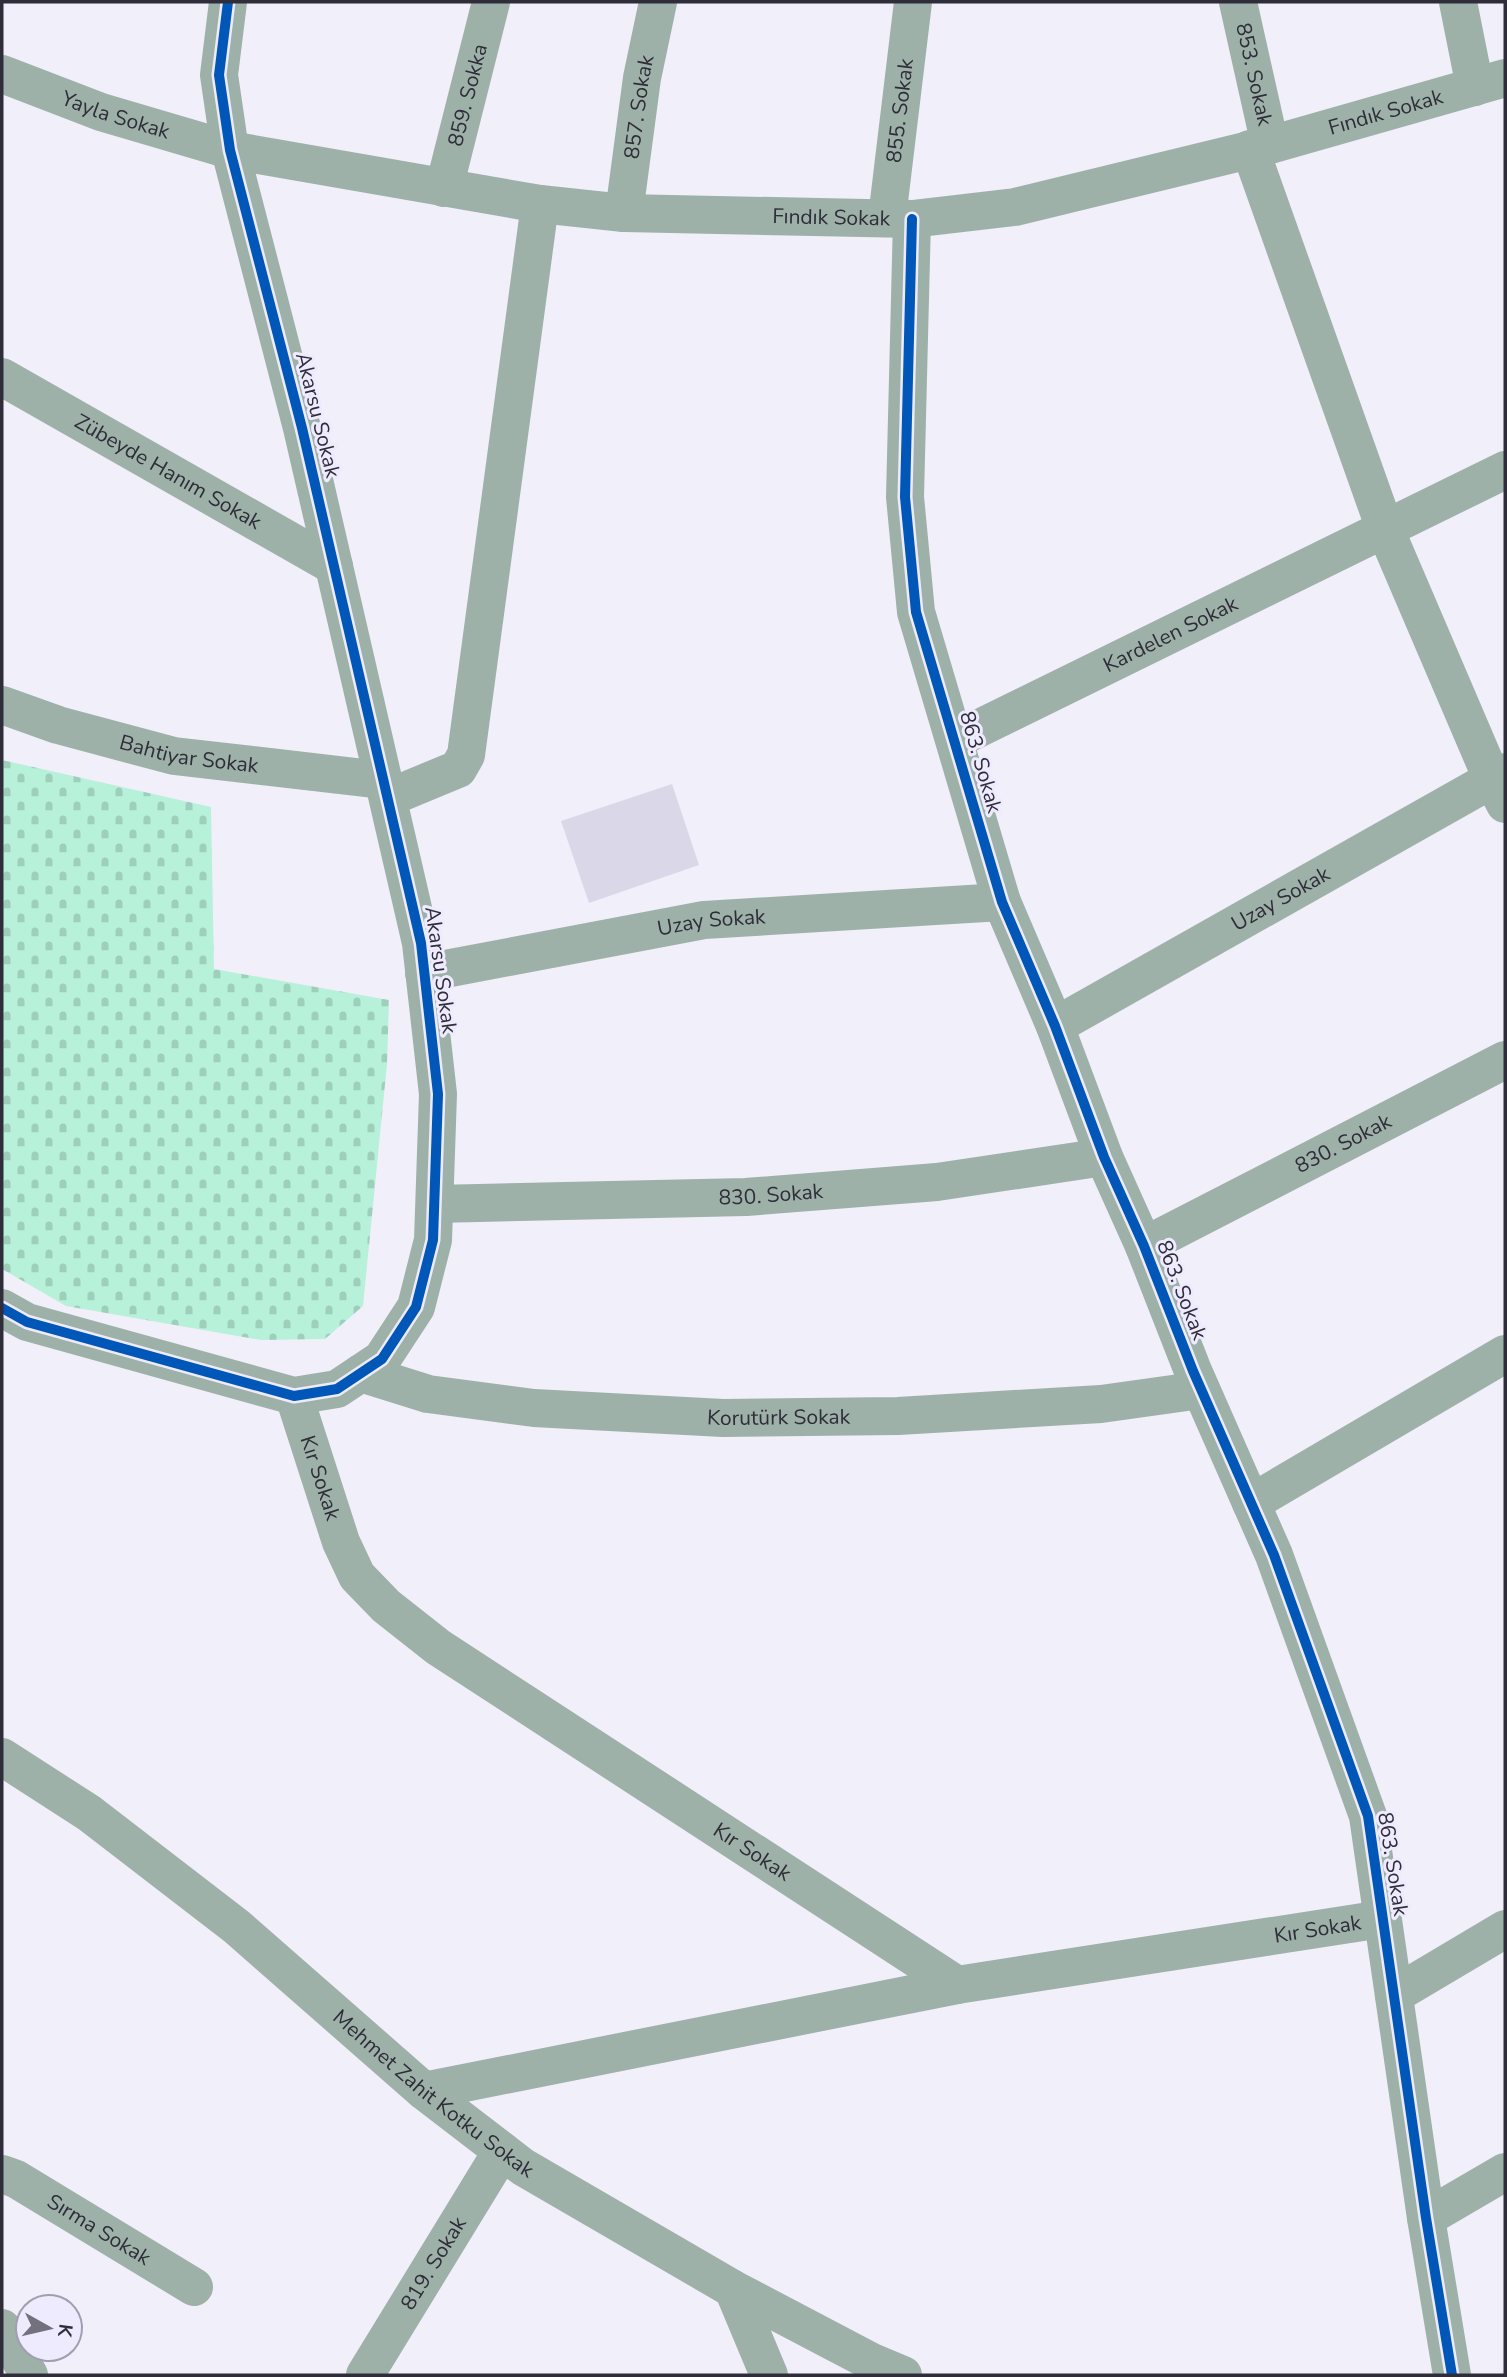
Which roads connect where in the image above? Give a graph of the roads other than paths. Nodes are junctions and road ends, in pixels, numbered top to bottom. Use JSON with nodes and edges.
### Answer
{"nodes":[{"id":1,"x":228,"y":2,"type":"edge"},
{"id":2,"x":491,"y":2,"type":"edge"},
{"id":3,"x":658,"y":2,"type":"edge"},
{"id":4,"x":913,"y":2,"type":"edge"},
{"id":5,"x":1238,"y":2,"type":"edge"},
{"id":6,"x":1458,"y":2,"type":"edge"},
{"id":7,"x":2,"y":74,"type":"edge"},
{"id":8,"x":1490,"y":83,"type":"edge"},
{"id":9,"x":1260,"y":147,"type":"junction"},
{"id":10,"x":230,"y":150,"type":"junction"},
{"id":11,"x":444,"y":188,"type":"junction"},
{"id":12,"x":540,"y":204,"type":"junction"},
{"id":13,"x":624,"y":213,"type":"junction"},
{"id":14,"x":900,"y":219,"type":"junction"},
{"id":15,"x":2,"y":377,"type":"edge"},
{"id":16,"x":1505,"y":470,"type":"edge"},
{"id":17,"x":1385,"y":529,"type":"junction"},
{"id":18,"x":334,"y":566,"type":"junction"},
{"id":19,"x":2,"y":705,"type":"edge"},
{"id":20,"x":954,"y":740,"type":"junction"},
{"id":21,"x":1501,"y":785,"type":"edge"},
{"id":22,"x":385,"y":789,"type":"junction"},
{"id":23,"x":1002,"y":902,"type":"junction"},
{"id":24,"x":424,"y":973,"type":"junction"},
{"id":25,"x":1055,"y":1026,"type":"junction"},
{"id":26,"x":1505,"y":1060,"type":"edge"},
{"id":27,"x":1104,"y":1157,"type":"junction"},
{"id":28,"x":435,"y":1204,"type":"junction"},
{"id":29,"x":1144,"y":1246,"type":"junction"},
{"id":30,"x":2,"y":1308,"type":"edge"},
{"id":31,"x":1505,"y":1354,"type":"edge"},
{"id":32,"x":361,"y":1373,"type":"junction"},
{"id":33,"x":1200,"y":1390,"type":"junction"},
{"id":34,"x":294,"y":1396,"type":"junction"},
{"id":35,"x":1251,"y":1503,"type":"junction"},
{"id":36,"x":2,"y":1757,"type":"edge"},
{"id":37,"x":1382,"y":1919,"type":"junction"},
{"id":38,"x":1505,"y":1929,"type":"edge"},
{"id":39,"x":957,"y":1985,"type":"junction"},
{"id":40,"x":1394,"y":1995,"type":"junction"},
{"id":41,"x":424,"y":2091,"type":"junction"},
{"id":42,"x":502,"y":2151,"type":"junction"},
{"id":43,"x":1505,"y":2172,"type":"edge"},
{"id":44,"x":2,"y":2174,"type":"edge"},
{"id":45,"x":1426,"y":2218,"type":"junction"},
{"id":46,"x":194,"y":2287,"type":"dead end"},
{"id":47,"x":733,"y":2289,"type":"junction"},
{"id":48,"x":2,"y":2328,"type":"edge"},
{"id":49,"x":884,"y":2371,"type":"edge"},
{"id":50,"x":29,"y":2375,"type":"edge"},
{"id":51,"x":365,"y":2375,"type":"edge"},
{"id":52,"x":769,"y":2375,"type":"edge"},
{"id":53,"x":1452,"y":2375,"type":"edge"}],
"edges":[{"from":1,"to":10,"type":"street","name":"Akarsu Sokak"},
{"from":2,"to":11,"type":"street","name":"859. Sokka"},
{"from":3,"to":13,"type":"street","name":"857. Sokak"},
{"from":4,"to":14,"type":"street","name":"855. Sokak"},
{"from":5,"to":9,"type":"street","name":"853. Sokak"},
{"from":6,"to":8,"type":"street"},
{"from":7,"to":10,"type":"street","name":"Yayla Sokak"},
{"from":8,"to":9,"type":"street","name":"Fındık Sokak"},
{"from":9,"to":14,"type":"street","name":"Fındık Sokak"},
{"from":9,"to":17,"type":"street"},
{"from":10,"to":11,"type":"street","name":"Fındık Sokak"},
{"from":10,"to":18,"type":"street","name":"Akarsu Sokak"},
{"from":11,"to":12,"type":"street","name":"Fındık Sokak"},
{"from":12,"to":13,"type":"street","name":"Fındık Sokak"},
{"from":12,"to":22,"type":"street"},
{"from":13,"to":14,"type":"street","name":"Fındık Sokak"},
{"from":14,"to":20,"type":"street","name":"863. Sokak"},
{"from":15,"to":18,"type":"street","name":"Zübeyde Hanım Sokak"},
{"from":16,"to":17,"type":"street","name":"Kardelen Sokak"},
{"from":17,"to":20,"type":"street","name":"Kardelen Sokak"},
{"from":17,"to":21,"type":"street"},
{"from":18,"to":22,"type":"street","name":"Akarsu Sokak"},
{"from":19,"to":22,"type":"street","name":"Bahtiyar Sokak"},
{"from":20,"to":23,"type":"street","name":"863. Sokak"},
{"from":21,"to":25,"type":"street","name":"Uzay Sokak"},
{"from":22,"to":24,"type":"street","name":"Akarsu Sokak"},
{"from":23,"to":24,"type":"street","name":"Uzay Sokak"},
{"from":23,"to":25,"type":"street","name":"863. Sokak"},
{"from":24,"to":28,"type":"street","name":"Akarsu Sokak"},
{"from":25,"to":27,"type":"street","name":"863. Sokak"},
{"from":26,"to":29,"type":"street","name":"830. Sokak"},
{"from":27,"to":28,"type":"street","name":"830. Sokak"},
{"from":27,"to":29,"type":"street","name":"863. Sokak"},
{"from":28,"to":32,"type":"street","name":"Akarsu Sokak"},
{"from":29,"to":33,"type":"street","name":"863. Sokak"},
{"from":30,"to":34,"type":"street","name":"Akarsu Sokak"},
{"from":31,"to":35,"type":"street"},
{"from":32,"to":33,"type":"street","name":"Korutürk Sokak"},
{"from":32,"to":34,"type":"street","name":"Akarsu Sokak"},
{"from":33,"to":35,"type":"street","name":"863. Sokak"},
{"from":34,"to":39,"type":"street","name":"Kır Sokak"},
{"from":35,"to":37,"type":"street","name":"863. Sokak"},
{"from":36,"to":41,"type":"street","name":"Mehmet Zahit Kotku Sokak"},
{"from":37,"to":39,"type":"street","name":"Kır Sokak"},
{"from":37,"to":40,"type":"street","name":"863. Sokak"},
{"from":38,"to":40,"type":"street"},
{"from":39,"to":41,"type":"street"},
{"from":40,"to":45,"type":"street","name":"863. Sokak"},
{"from":41,"to":42,"type":"street","name":"Mehmet Zahit Kotku Sokak"},
{"from":42,"to":47,"type":"street","name":"Mehmet Zahit Kotku Sokak"},
{"from":42,"to":51,"type":"street","name":"819. Sokak"},
{"from":43,"to":45,"type":"street"},
{"from":44,"to":46,"type":"street","name":"Sırma Sokak"},
{"from":45,"to":53,"type":"street","name":"863. Sokak"},
{"from":47,"to":49,"type":"street","name":"Mehmet Zahit Kotku Sokak"},
{"from":47,"to":52,"type":"street"},
{"from":48,"to":50,"type":"street"}]}
